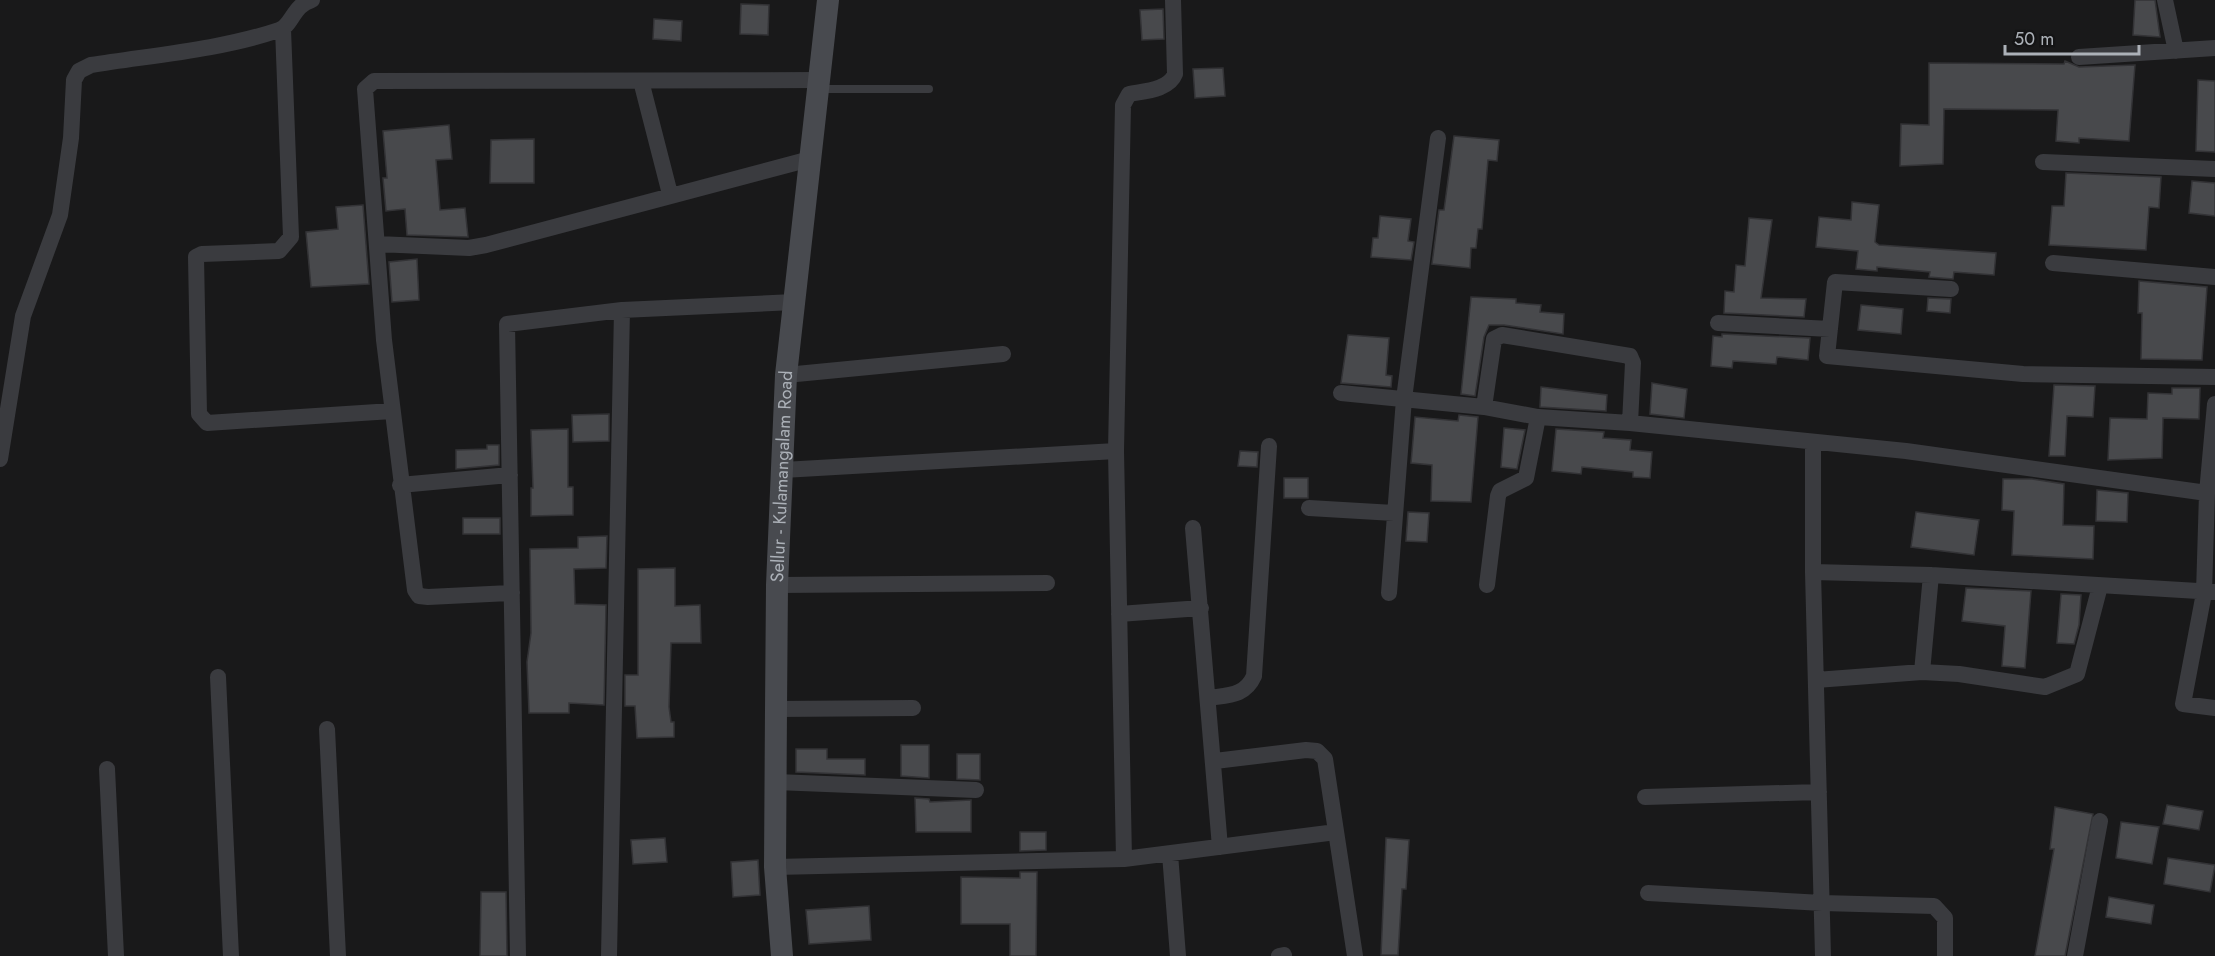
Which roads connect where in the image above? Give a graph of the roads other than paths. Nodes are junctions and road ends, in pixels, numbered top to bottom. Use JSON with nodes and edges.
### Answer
{"nodes":[{"id":1,"x":312,"y":0,"type":"edge"},
{"id":2,"x":828,"y":0,"type":"edge"},
{"id":3,"x":1173,"y":0,"type":"edge"},
{"id":4,"x":2165,"y":0,"type":"edge"},
{"id":5,"x":283,"y":29,"type":"junction"},
{"id":6,"x":2215,"y":48,"type":"edge"},
{"id":7,"x":2176,"y":51,"type":"junction"},
{"id":8,"x":2079,"y":57,"type":"dead end"},
{"id":9,"x":642,"y":81,"type":"junction"},
{"id":10,"x":819,"y":85,"type":"junction"},
{"id":11,"x":929,"y":89,"type":"dead end"},
{"id":12,"x":1438,"y":138,"type":"dead end"},
{"id":13,"x":810,"y":159,"type":"junction"},
{"id":14,"x":2043,"y":162,"type":"dead end"},
{"id":15,"x":2215,"y":169,"type":"edge"},
{"id":16,"x":670,"y":194,"type":"junction"},
{"id":17,"x":377,"y":244,"type":"junction"},
{"id":18,"x":2053,"y":263,"type":"dead end"},
{"id":19,"x":2215,"y":277,"type":"edge"},
{"id":20,"x":1951,"y":289,"type":"dead end"},
{"id":21,"x":794,"y":302,"type":"junction"},
{"id":22,"x":622,"y":310,"type":"junction"},
{"id":23,"x":1718,"y":323,"type":"dead end"},
{"id":24,"x":1830,"y":329,"type":"junction"},
{"id":25,"x":1003,"y":354,"type":"dead end"},
{"id":26,"x":786,"y":375,"type":"junction"},
{"id":27,"x":2215,"y":377,"type":"edge"},
{"id":28,"x":1341,"y":393,"type":"dead end"},
{"id":29,"x":1404,"y":399,"type":"junction"},
{"id":30,"x":2215,"y":404,"type":"edge"},
{"id":31,"x":1484,"y":407,"type":"junction"},
{"id":32,"x":392,"y":411,"type":"junction"},
{"id":33,"x":1538,"y":417,"type":"junction"},
{"id":34,"x":1630,"y":423,"type":"junction"},
{"id":35,"x":1813,"y":444,"type":"junction"},
{"id":36,"x":1269,"y":446,"type":"dead end"},
{"id":37,"x":1116,"y":451,"type":"junction"},
{"id":38,"x":0,"y":459,"type":"edge"},
{"id":39,"x":783,"y":470,"type":"junction"},
{"id":40,"x":510,"y":475,"type":"junction"},
{"id":41,"x":400,"y":485,"type":"junction"},
{"id":42,"x":2207,"y":493,"type":"junction"},
{"id":43,"x":1309,"y":508,"type":"dead end"},
{"id":44,"x":1394,"y":513,"type":"junction"},
{"id":45,"x":1193,"y":528,"type":"dead end"},
{"id":46,"x":1813,"y":572,"type":"junction"},
{"id":47,"x":1931,"y":575,"type":"junction"},
{"id":48,"x":1047,"y":583,"type":"dead end"},
{"id":49,"x":777,"y":585,"type":"junction"},
{"id":50,"x":1487,"y":585,"type":"dead end"},
{"id":51,"x":2100,"y":586,"type":"junction"},
{"id":52,"x":2209,"y":592,"type":"edge"},
{"id":53,"x":512,"y":593,"type":"junction"},
{"id":54,"x":1389,"y":593,"type":"dead end"},
{"id":55,"x":1201,"y":608,"type":"junction"},
{"id":56,"x":1119,"y":614,"type":"junction"},
{"id":57,"x":1922,"y":672,"type":"junction"},
{"id":58,"x":218,"y":677,"type":"dead end"},
{"id":59,"x":1816,"y":680,"type":"junction"},
{"id":60,"x":1209,"y":698,"type":"junction"},
{"id":61,"x":913,"y":708,"type":"dead end"},
{"id":62,"x":2215,"y":708,"type":"edge"},
{"id":63,"x":776,"y":709,"type":"junction"},
{"id":64,"x":327,"y":729,"type":"dead end"},
{"id":65,"x":1215,"y":761,"type":"junction"},
{"id":66,"x":107,"y":769,"type":"dead end"},
{"id":67,"x":776,"y":782,"type":"junction"},
{"id":68,"x":976,"y":790,"type":"dead end"},
{"id":69,"x":1819,"y":792,"type":"junction"},
{"id":70,"x":1645,"y":797,"type":"dead end"},
{"id":71,"x":2100,"y":821,"type":"dead end"},
{"id":72,"x":1336,"y":832,"type":"junction"},
{"id":73,"x":1220,"y":847,"type":"junction"},
{"id":74,"x":1170,"y":854,"type":"junction"},
{"id":75,"x":1124,"y":860,"type":"junction"},
{"id":76,"x":775,"y":867,"type":"junction"},
{"id":77,"x":1648,"y":893,"type":"dead end"},
{"id":78,"x":1822,"y":903,"type":"junction"},
{"id":79,"x":116,"y":956,"type":"edge"},
{"id":80,"x":231,"y":956,"type":"edge"},
{"id":81,"x":338,"y":956,"type":"edge"},
{"id":82,"x":519,"y":956,"type":"edge"},
{"id":83,"x":609,"y":956,"type":"edge"},
{"id":84,"x":782,"y":956,"type":"edge"},
{"id":85,"x":1178,"y":956,"type":"edge"},
{"id":86,"x":1279,"y":956,"type":"edge"},
{"id":87,"x":1284,"y":956,"type":"edge"},
{"id":88,"x":1355,"y":956,"type":"edge"},
{"id":89,"x":1823,"y":956,"type":"edge"},
{"id":90,"x":1945,"y":956,"type":"edge"},
{"id":91,"x":2075,"y":956,"type":"edge"}],
"edges":[{"from":1,"to":5,"type":"street"},
{"from":2,"to":10,"type":"main road","name":"Sellur - Kulamangalam Road"},
{"from":3,"to":37,"type":"street"},
{"from":4,"to":7,"type":"street"},
{"from":5,"to":32,"type":"street"},
{"from":5,"to":38,"type":"street"},
{"from":6,"to":7,"type":"street"},
{"from":7,"to":8,"type":"street"},
{"from":9,"to":10,"type":"street"},
{"from":9,"to":16,"type":"street"},
{"from":9,"to":17,"type":"street"},
{"from":10,"to":11,"type":"lane"},
{"from":10,"to":13,"type":"main road","name":"Sellur - Kulamangalam Road"},
{"from":12,"to":29,"type":"street"},
{"from":13,"to":16,"type":"street"},
{"from":13,"to":21,"type":"main road","name":"Sellur - Kulamangalam Road"},
{"from":14,"to":15,"type":"street"},
{"from":16,"to":17,"type":"street"},
{"from":17,"to":32,"type":"street"},
{"from":18,"to":19,"type":"street"},
{"from":20,"to":24,"type":"street"},
{"from":21,"to":22,"type":"street"},
{"from":21,"to":26,"type":"main road","name":"Sellur - Kulamangalam Road"},
{"from":22,"to":40,"type":"street"},
{"from":22,"to":83,"type":"street"},
{"from":23,"to":24,"type":"street"},
{"from":24,"to":27,"type":"street"},
{"from":25,"to":26,"type":"street"},
{"from":26,"to":39,"type":"main road","name":"Sellur - Kulamangalam Road"},
{"from":28,"to":29,"type":"street"},
{"from":29,"to":31,"type":"street"},
{"from":29,"to":44,"type":"street"},
{"from":30,"to":42,"type":"street"},
{"from":31,"to":33,"type":"street"},
{"from":31,"to":34,"type":"street"},
{"from":32,"to":41,"type":"street"},
{"from":33,"to":34,"type":"street"},
{"from":33,"to":50,"type":"street"},
{"from":34,"to":35,"type":"street"},
{"from":35,"to":42,"type":"street"},
{"from":35,"to":46,"type":"street"},
{"from":36,"to":60,"type":"street"},
{"from":37,"to":39,"type":"street"},
{"from":37,"to":56,"type":"street"},
{"from":39,"to":49,"type":"main road","name":"Sellur - Kulamangalam Road"},
{"from":40,"to":41,"type":"street"},
{"from":40,"to":53,"type":"street"},
{"from":41,"to":53,"type":"street"},
{"from":42,"to":52,"type":"street"},
{"from":43,"to":44,"type":"street"},
{"from":44,"to":54,"type":"street"},
{"from":45,"to":55,"type":"street"},
{"from":46,"to":47,"type":"street"},
{"from":46,"to":59,"type":"street"},
{"from":47,"to":51,"type":"street"},
{"from":47,"to":57,"type":"street"},
{"from":48,"to":49,"type":"street"},
{"from":49,"to":63,"type":"main road","name":"Sellur - Kulamangalam Road"},
{"from":51,"to":52,"type":"street"},
{"from":51,"to":57,"type":"street"},
{"from":52,"to":62,"type":"street"},
{"from":53,"to":82,"type":"street"},
{"from":55,"to":56,"type":"street"},
{"from":55,"to":60,"type":"street"},
{"from":56,"to":75,"type":"street"},
{"from":57,"to":59,"type":"street"},
{"from":58,"to":80,"type":"street"},
{"from":59,"to":69,"type":"street"},
{"from":60,"to":65,"type":"street"},
{"from":61,"to":63,"type":"street"},
{"from":63,"to":67,"type":"main road","name":"Sellur - Kulamangalam Road"},
{"from":64,"to":81,"type":"street"},
{"from":65,"to":72,"type":"street"},
{"from":65,"to":73,"type":"street"},
{"from":66,"to":79,"type":"street"},
{"from":67,"to":68,"type":"street"},
{"from":67,"to":76,"type":"main road","name":"Sellur - Kulamangalam Road"},
{"from":69,"to":70,"type":"street"},
{"from":69,"to":78,"type":"street"},
{"from":71,"to":91,"type":"street"},
{"from":72,"to":73,"type":"street"},
{"from":72,"to":88,"type":"street"},
{"from":73,"to":74,"type":"street"},
{"from":74,"to":75,"type":"street"},
{"from":74,"to":85,"type":"street"},
{"from":75,"to":76,"type":"street"},
{"from":76,"to":84,"type":"main road","name":"Sellur - Kulamangalam Road"},
{"from":77,"to":78,"type":"street"},
{"from":78,"to":89,"type":"street"},
{"from":78,"to":90,"type":"street"},
{"from":86,"to":87,"type":"street"}]}
